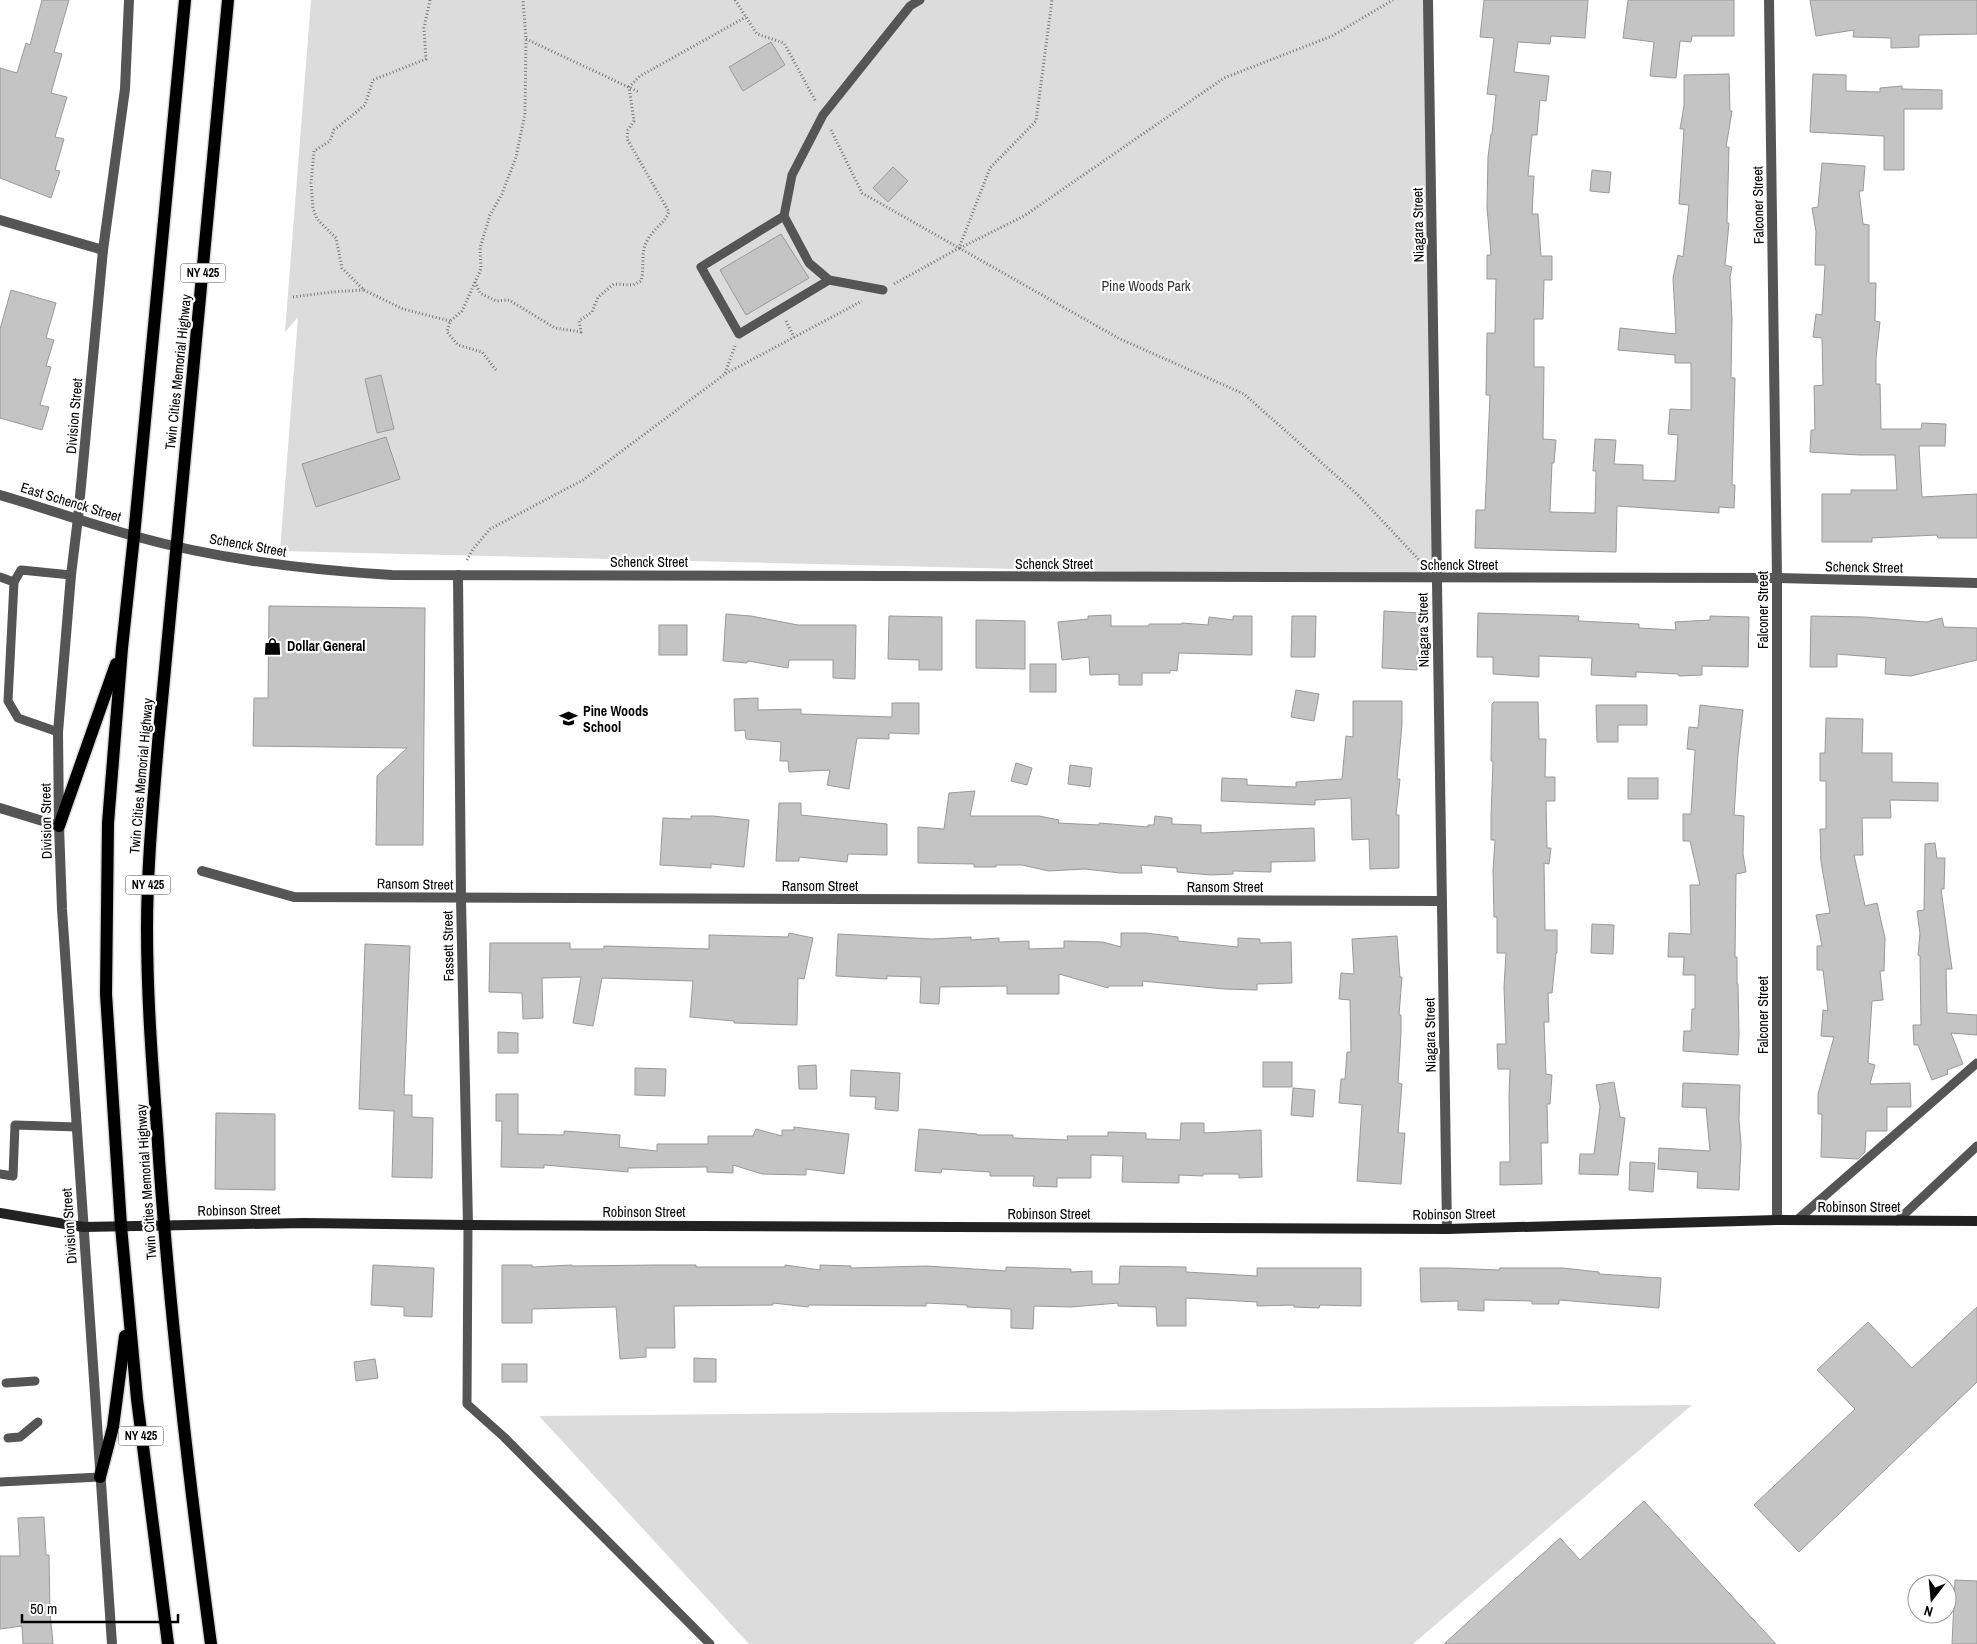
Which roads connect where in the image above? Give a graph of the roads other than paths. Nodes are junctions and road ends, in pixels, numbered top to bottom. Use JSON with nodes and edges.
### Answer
{"nodes":[{"id":1,"x":129,"y":0,"type":"edge"},
{"id":2,"x":185,"y":0,"type":"edge"},
{"id":3,"x":228,"y":0,"type":"edge"},
{"id":4,"x":920,"y":0,"type":"edge"},
{"id":5,"x":1428,"y":0,"type":"edge"},
{"id":6,"x":1769,"y":0,"type":"edge"},
{"id":7,"x":784,"y":216,"type":"junction"},
{"id":8,"x":0,"y":220,"type":"edge"},
{"id":9,"x":103,"y":250,"type":"junction"},
{"id":10,"x":829,"y":280,"type":"junction"},
{"id":11,"x":883,"y":290,"type":"dead end"},
{"id":12,"x":0,"y":495,"type":"edge"},
{"id":13,"x":78,"y":518,"type":"junction"},
{"id":14,"x":134,"y":536,"type":"junction"},
{"id":15,"x":177,"y":545,"type":"junction"},
{"id":16,"x":71,"y":575,"type":"junction"},
{"id":17,"x":458,"y":575,"type":"junction"},
{"id":18,"x":0,"y":577,"type":"edge"},
{"id":19,"x":1436,"y":578,"type":"junction"},
{"id":20,"x":1777,"y":578,"type":"junction"},
{"id":21,"x":14,"y":582,"type":"junction"},
{"id":22,"x":1977,"y":583,"type":"edge"},
{"id":23,"x":122,"y":648,"type":"junction"},
{"id":24,"x":58,"y":732,"type":"junction"},
{"id":25,"x":0,"y":808,"type":"edge"},
{"id":26,"x":59,"y":826,"type":"junction"},
{"id":27,"x":202,"y":871,"type":"dead end"},
{"id":28,"x":461,"y":899,"type":"junction"},
{"id":29,"x":1442,"y":901,"type":"junction"},
{"id":30,"x":1977,"y":1063,"type":"edge"},
{"id":31,"x":76,"y":1127,"type":"junction"},
{"id":32,"x":1976,"y":1146,"type":"edge"},
{"id":33,"x":0,"y":1174,"type":"edge"},
{"id":34,"x":0,"y":1213,"type":"edge"},
{"id":35,"x":1777,"y":1220,"type":"junction"},
{"id":36,"x":1797,"y":1220,"type":"junction"},
{"id":37,"x":1897,"y":1221,"type":"junction"},
{"id":38,"x":1977,"y":1222,"type":"edge"},
{"id":39,"x":163,"y":1225,"type":"junction"},
{"id":40,"x":468,"y":1225,"type":"junction"},
{"id":41,"x":121,"y":1226,"type":"junction"},
{"id":42,"x":83,"y":1227,"type":"junction"},
{"id":43,"x":1447,"y":1229,"type":"junction"},
{"id":44,"x":128,"y":1311,"type":"junction"},
{"id":45,"x":35,"y":1381,"type":"dead end"},
{"id":46,"x":6,"y":1383,"type":"dead end"},
{"id":47,"x":38,"y":1422,"type":"dead end"},
{"id":48,"x":8,"y":1438,"type":"dead end"},
{"id":49,"x":100,"y":1477,"type":"junction"},
{"id":50,"x":0,"y":1482,"type":"edge"},
{"id":51,"x":112,"y":1644,"type":"edge"},
{"id":52,"x":168,"y":1644,"type":"edge"},
{"id":53,"x":211,"y":1644,"type":"edge"},
{"id":54,"x":710,"y":1644,"type":"edge"}],
"edges":[{"from":1,"to":9,"type":"street","name":"Division Street"},
{"from":2,"to":14,"type":"main road","name":"Twin Cities Memorial Highway","number":"NY 425"},
{"from":3,"to":15,"type":"main road","name":"Twin Cities Memorial Highway","number":"NY 425"},
{"from":4,"to":7,"type":"lane"},
{"from":5,"to":19,"type":"street","name":"Niagara Street"},
{"from":6,"to":20,"type":"street","name":"Falconer Street"},
{"from":7,"to":10,"type":"lane"},
{"from":7,"to":10,"type":"lane"},
{"from":8,"to":9,"type":"street"},
{"from":9,"to":13,"type":"street","name":"Division Street"},
{"from":10,"to":11,"type":"lane"},
{"from":12,"to":13,"type":"street","name":"East Schenck Street"},
{"from":13,"to":14,"type":"street","name":"East Schenck Street"},
{"from":13,"to":16,"type":"street","name":"Division Street"},
{"from":14,"to":15,"type":"street","name":"Schenck Street"},
{"from":14,"to":23,"type":"main road","name":"Twin Cities Memorial Highway","number":"NY 425"},
{"from":15,"to":17,"type":"street","name":"Schenck Street"},
{"from":15,"to":39,"type":"main road","name":"Twin Cities Memorial Highway","number":"NY 425"},
{"from":16,"to":21,"type":"lane"},
{"from":16,"to":24,"type":"street","name":"Division Street"},
{"from":17,"to":19,"type":"street","name":"Schenck Street"},
{"from":17,"to":28,"type":"street","name":"Fassett Street"},
{"from":18,"to":21,"type":"lane"},
{"from":19,"to":20,"type":"street","name":"Schenck Street"},
{"from":19,"to":29,"type":"street","name":"Niagara Street"},
{"from":20,"to":22,"type":"street","name":"Schenck Street"},
{"from":20,"to":35,"type":"street","name":"Falconer Street"},
{"from":21,"to":24,"type":"lane"},
{"from":23,"to":26,"type":"main road"},
{"from":23,"to":41,"type":"main road","name":"Twin Cities Memorial Highway","number":"NY 425"},
{"from":24,"to":26,"type":"street","name":"Division Street"},
{"from":25,"to":26,"type":"street"},
{"from":26,"to":31,"type":"street","name":"Division Street"},
{"from":27,"to":28,"type":"street","name":"Ransom Street"},
{"from":28,"to":29,"type":"street","name":"Ransom Street"},
{"from":28,"to":40,"type":"street","name":"Fassett Street"},
{"from":29,"to":43,"type":"street","name":"Niagara Street"},
{"from":30,"to":36,"type":"lane"},
{"from":31,"to":33,"type":"lane"},
{"from":31,"to":42,"type":"street","name":"Division Street"},
{"from":32,"to":37,"type":"lane"},
{"from":34,"to":42,"type":"street","name":"Robinson Street"},
{"from":35,"to":36,"type":"street","name":"Robinson Street"},
{"from":35,"to":43,"type":"street","name":"Robinson Street"},
{"from":36,"to":37,"type":"street","name":"Robinson Street"},
{"from":37,"to":38,"type":"street","name":"Robinson Street"},
{"from":39,"to":40,"type":"street","name":"Robinson Street"},
{"from":39,"to":41,"type":"street","name":"Robinson Street"},
{"from":39,"to":53,"type":"main road","name":"Twin Cities Memorial Highway","number":"NY 425"},
{"from":40,"to":43,"type":"street","name":"Robinson Street"},
{"from":40,"to":54,"type":"lane"},
{"from":41,"to":42,"type":"street","name":"Robinson Street"},
{"from":41,"to":44,"type":"main road","name":"Twin Cities Memorial Highway","number":"NY 425"},
{"from":42,"to":49,"type":"street","name":"Division Street"},
{"from":44,"to":49,"type":"main road"},
{"from":44,"to":52,"type":"main road","name":"Twin Cities Memorial Highway","number":"NY 425"},
{"from":45,"to":46,"type":"lane"},
{"from":47,"to":48,"type":"lane"},
{"from":49,"to":50,"type":"lane"},
{"from":49,"to":51,"type":"street","name":"Division Street"}]}
